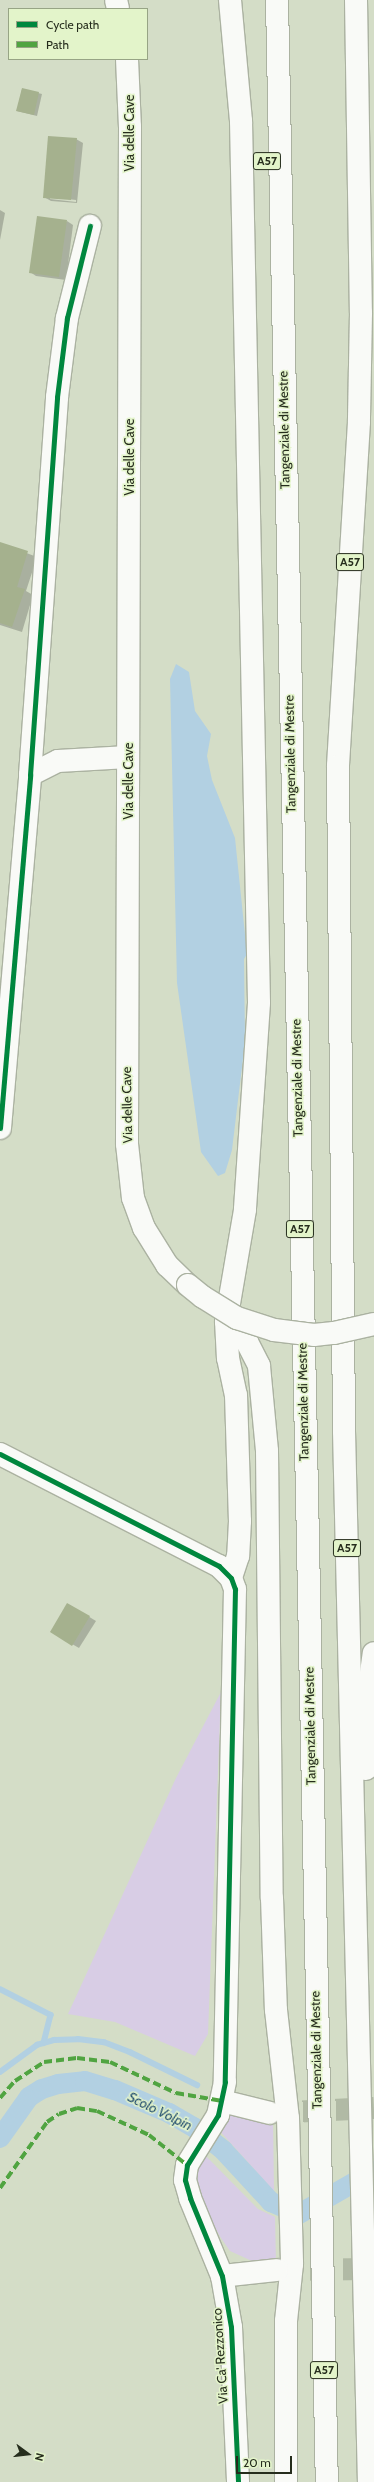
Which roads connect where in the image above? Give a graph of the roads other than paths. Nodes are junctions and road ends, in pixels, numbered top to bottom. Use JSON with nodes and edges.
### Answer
{"nodes":[{"id":1,"x":230,"y":0,"type":"edge"},
{"id":2,"x":262,"y":0,"type":"edge"},
{"id":3,"x":277,"y":0,"type":"edge"},
{"id":4,"x":356,"y":0,"type":"edge"},
{"id":5,"x":127,"y":60,"type":"edge"},
{"id":6,"x":90,"y":226,"type":"dead end"},
{"id":7,"x":282,"y":321,"type":"junction"},
{"id":8,"x":128,"y":757,"type":"junction"},
{"id":9,"x":30,"y":775,"type":"junction"},
{"id":10,"x":0,"y":1128,"type":"edge"},
{"id":11,"x":226,"y":1321,"type":"junction"},
{"id":12,"x":374,"y":1324,"type":"edge"},
{"id":13,"x":0,"y":1454,"type":"edge"},
{"id":14,"x":231,"y":1578,"type":"junction"},
{"id":15,"x":374,"y":1653,"type":"edge"},
{"id":16,"x":358,"y":1972,"type":"junction"},
{"id":17,"x":220,"y":2108,"type":"junction"},
{"id":18,"x":279,"y":2115,"type":"junction"},
{"id":19,"x":284,"y":2267,"type":"junction"},
{"id":20,"x":222,"y":2276,"type":"junction"},
{"id":21,"x":238,"y":2482,"type":"edge"},
{"id":22,"x":286,"y":2482,"type":"edge"},
{"id":23,"x":327,"y":2482,"type":"edge"},
{"id":24,"x":368,"y":2482,"type":"edge"}],
"edges":[{"from":1,"to":11,"type":"main road"},
{"from":2,"to":7,"type":"main road","number":"A57"},
{"from":3,"to":7,"type":"main road","number":"A57"},
{"from":4,"to":16,"type":"main road","number":"A57"},
{"from":5,"to":8,"type":"main road","name":"Via delle Cave"},
{"from":6,"to":9,"type":"main road"},
{"from":7,"to":23,"type":"main road","name":"Tangenziale di Mestre","number":"A57"},
{"from":8,"to":9,"type":"main road"},
{"from":8,"to":12,"type":"main road","name":"Via delle Cave","bridge":true},
{"from":9,"to":10,"type":"main road"},
{"from":11,"to":14,"type":"main road"},
{"from":11,"to":18,"type":"main road"},
{"from":13,"to":14,"type":"main road"},
{"from":14,"to":17,"type":"main road"},
{"from":15,"to":16,"type":"main road","number":"A57"},
{"from":16,"to":24,"type":"main road","number":"A57"},
{"from":17,"to":18,"type":"main road"},
{"from":17,"to":20,"type":"main road","name":"Via Ca' Rezzonico"},
{"from":18,"to":19,"type":"main road"},
{"from":19,"to":20,"type":"main road"},
{"from":19,"to":22,"type":"main road"},
{"from":20,"to":21,"type":"main road","name":"Via Ca' Rezzonico"}]}
